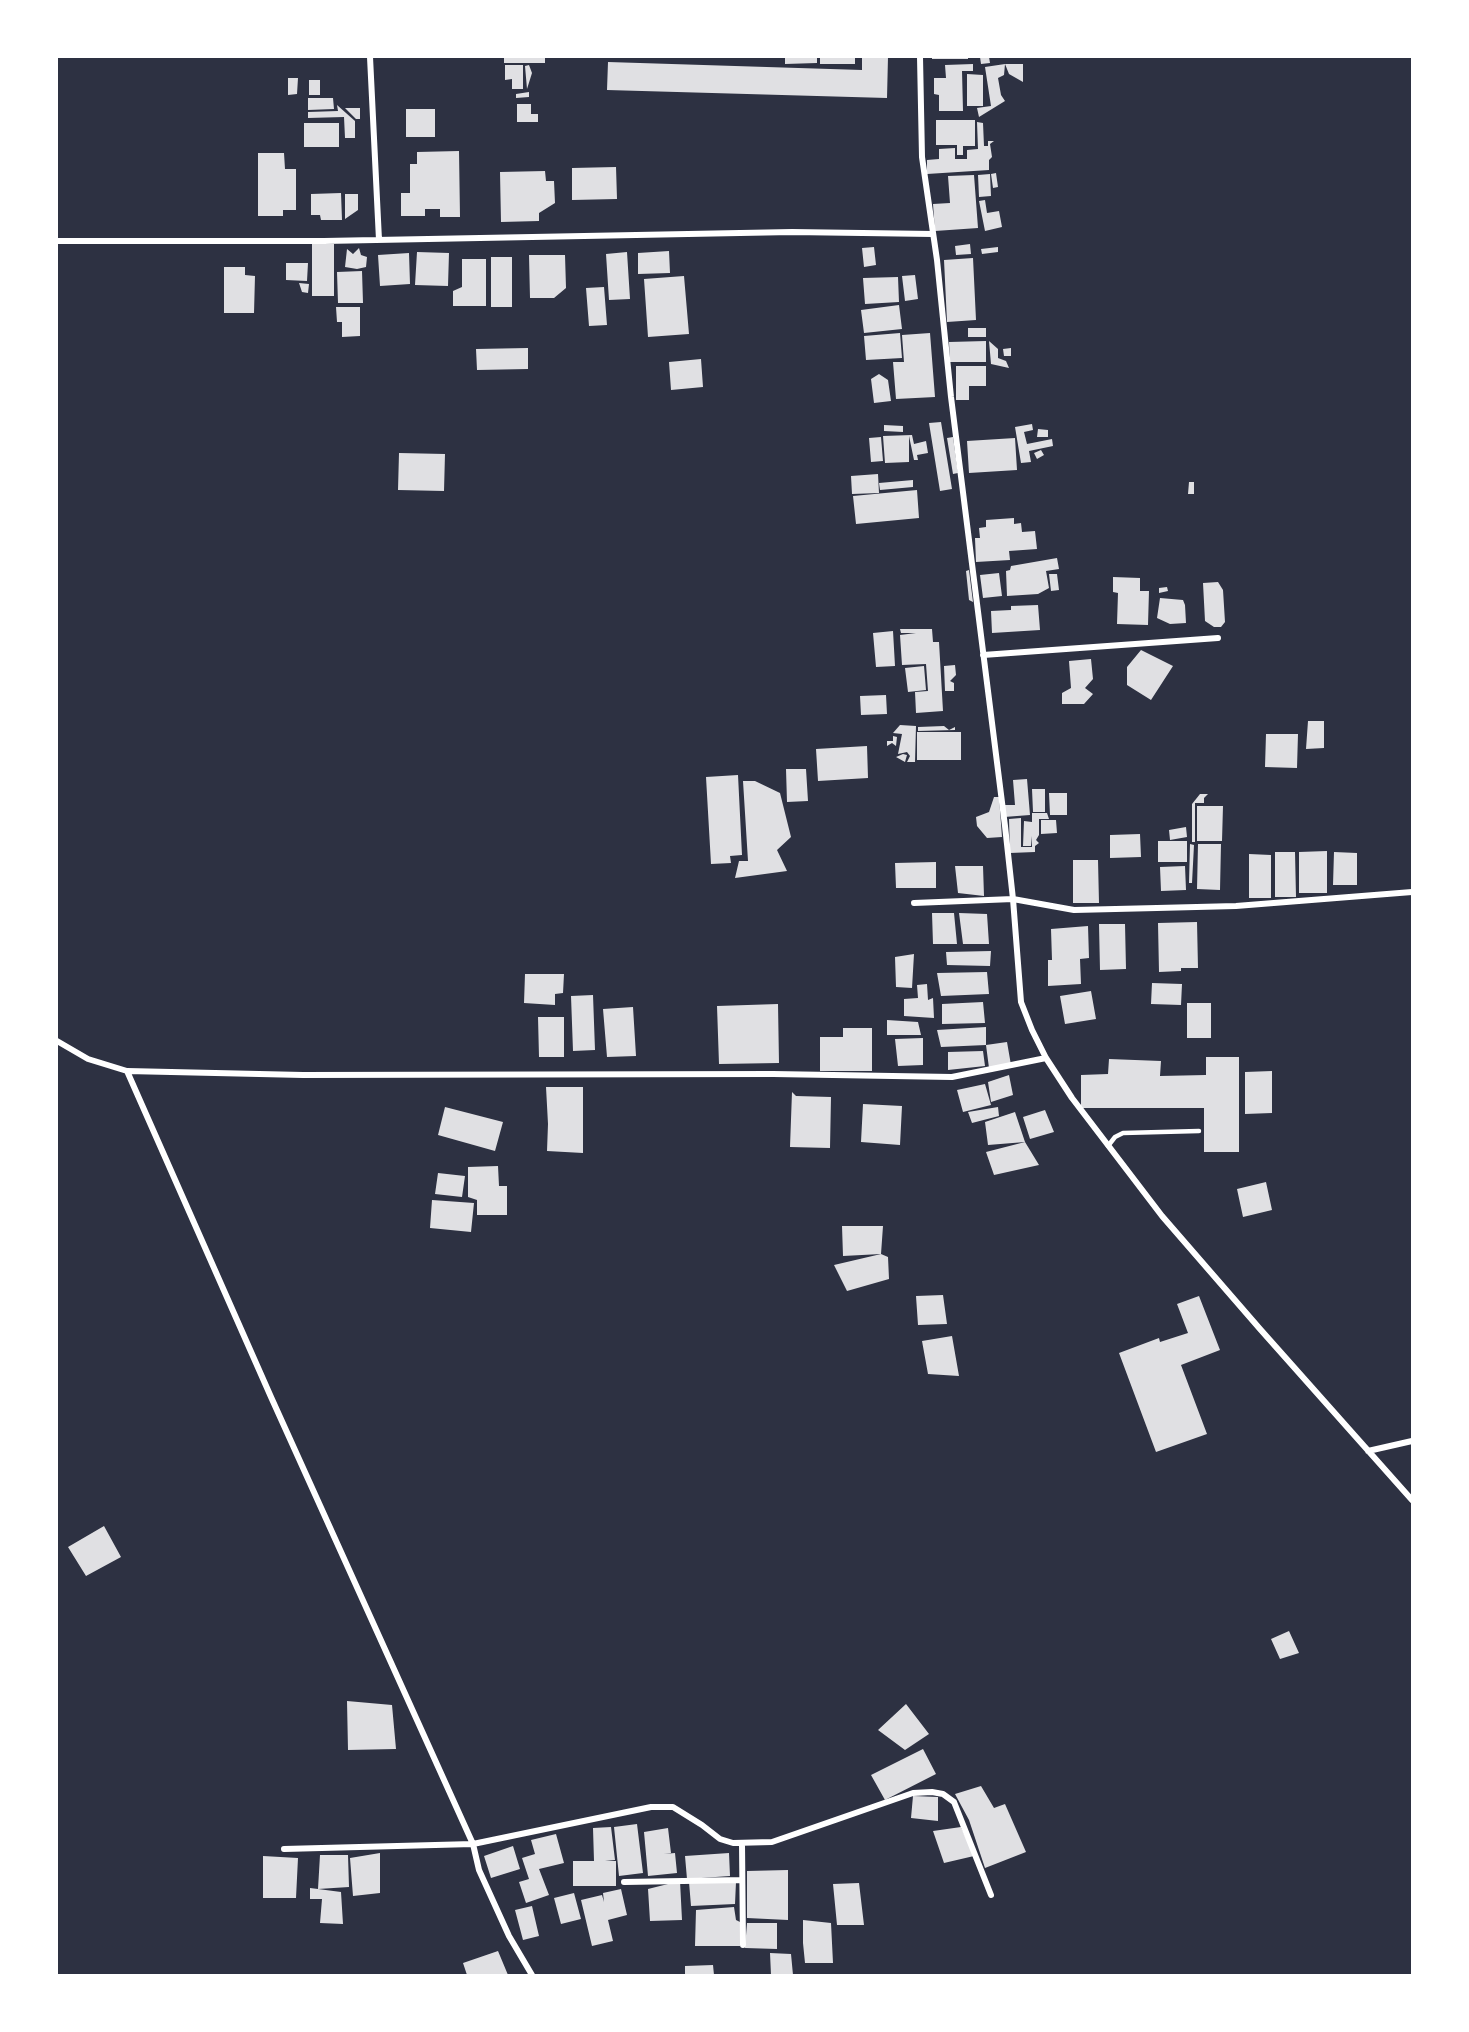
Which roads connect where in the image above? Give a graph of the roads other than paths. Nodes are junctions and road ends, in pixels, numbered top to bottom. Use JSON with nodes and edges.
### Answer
{"nodes":[{"id":1,"x":370,"y":57,"type":"edge"},
{"id":2,"x":920,"y":57,"type":"edge"},
{"id":3,"x":933,"y":234,"type":"junction"},
{"id":4,"x":380,"y":240,"type":"junction"},
{"id":5,"x":57,"y":242,"type":"edge"},
{"id":6,"x":1218,"y":638,"type":"dead end"},
{"id":7,"x":983,"y":655,"type":"junction"},
{"id":8,"x":1412,"y":892,"type":"edge"},
{"id":9,"x":1013,"y":899,"type":"junction"},
{"id":10,"x":914,"y":903,"type":"dead end"},
{"id":11,"x":57,"y":1041,"type":"edge"},
{"id":12,"x":1046,"y":1058,"type":"junction"},
{"id":13,"x":127,"y":1071,"type":"junction"},
{"id":14,"x":1198,"y":1131,"type":"dead end"},
{"id":15,"x":1108,"y":1146,"type":"junction"},
{"id":16,"x":1412,"y":1441,"type":"edge"},
{"id":17,"x":1368,"y":1451,"type":"junction"},
{"id":18,"x":1412,"y":1500,"type":"edge"},
{"id":19,"x":473,"y":1844,"type":"junction"},
{"id":20,"x":742,"y":1844,"type":"junction"},
{"id":21,"x":284,"y":1849,"type":"dead end"},
{"id":22,"x":742,"y":1880,"type":"junction"},
{"id":23,"x":624,"y":1882,"type":"dead end"},
{"id":24,"x":991,"y":1895,"type":"dead end"},
{"id":25,"x":744,"y":1945,"type":"dead end"},
{"id":26,"x":532,"y":1975,"type":"edge"}],
"edges":[{"from":1,"to":4,"type":"street"},
{"from":2,"to":3,"type":"street"},
{"from":3,"to":4,"type":"street"},
{"from":3,"to":7,"type":"street"},
{"from":4,"to":5,"type":"street"},
{"from":6,"to":7,"type":"street"},
{"from":7,"to":9,"type":"street"},
{"from":8,"to":9,"type":"street"},
{"from":9,"to":10,"type":"street"},
{"from":9,"to":12,"type":"street"},
{"from":11,"to":13,"type":"street"},
{"from":12,"to":13,"type":"street"},
{"from":12,"to":15,"type":"street"},
{"from":13,"to":19,"type":"street"},
{"from":14,"to":15,"type":"lane"},
{"from":15,"to":17,"type":"street"},
{"from":16,"to":17,"type":"street"},
{"from":17,"to":18,"type":"street"},
{"from":19,"to":20,"type":"street"},
{"from":19,"to":21,"type":"street"},
{"from":19,"to":26,"type":"street"},
{"from":20,"to":22,"type":"street"},
{"from":20,"to":24,"type":"street"},
{"from":22,"to":23,"type":"street"},
{"from":22,"to":25,"type":"street"}]}
